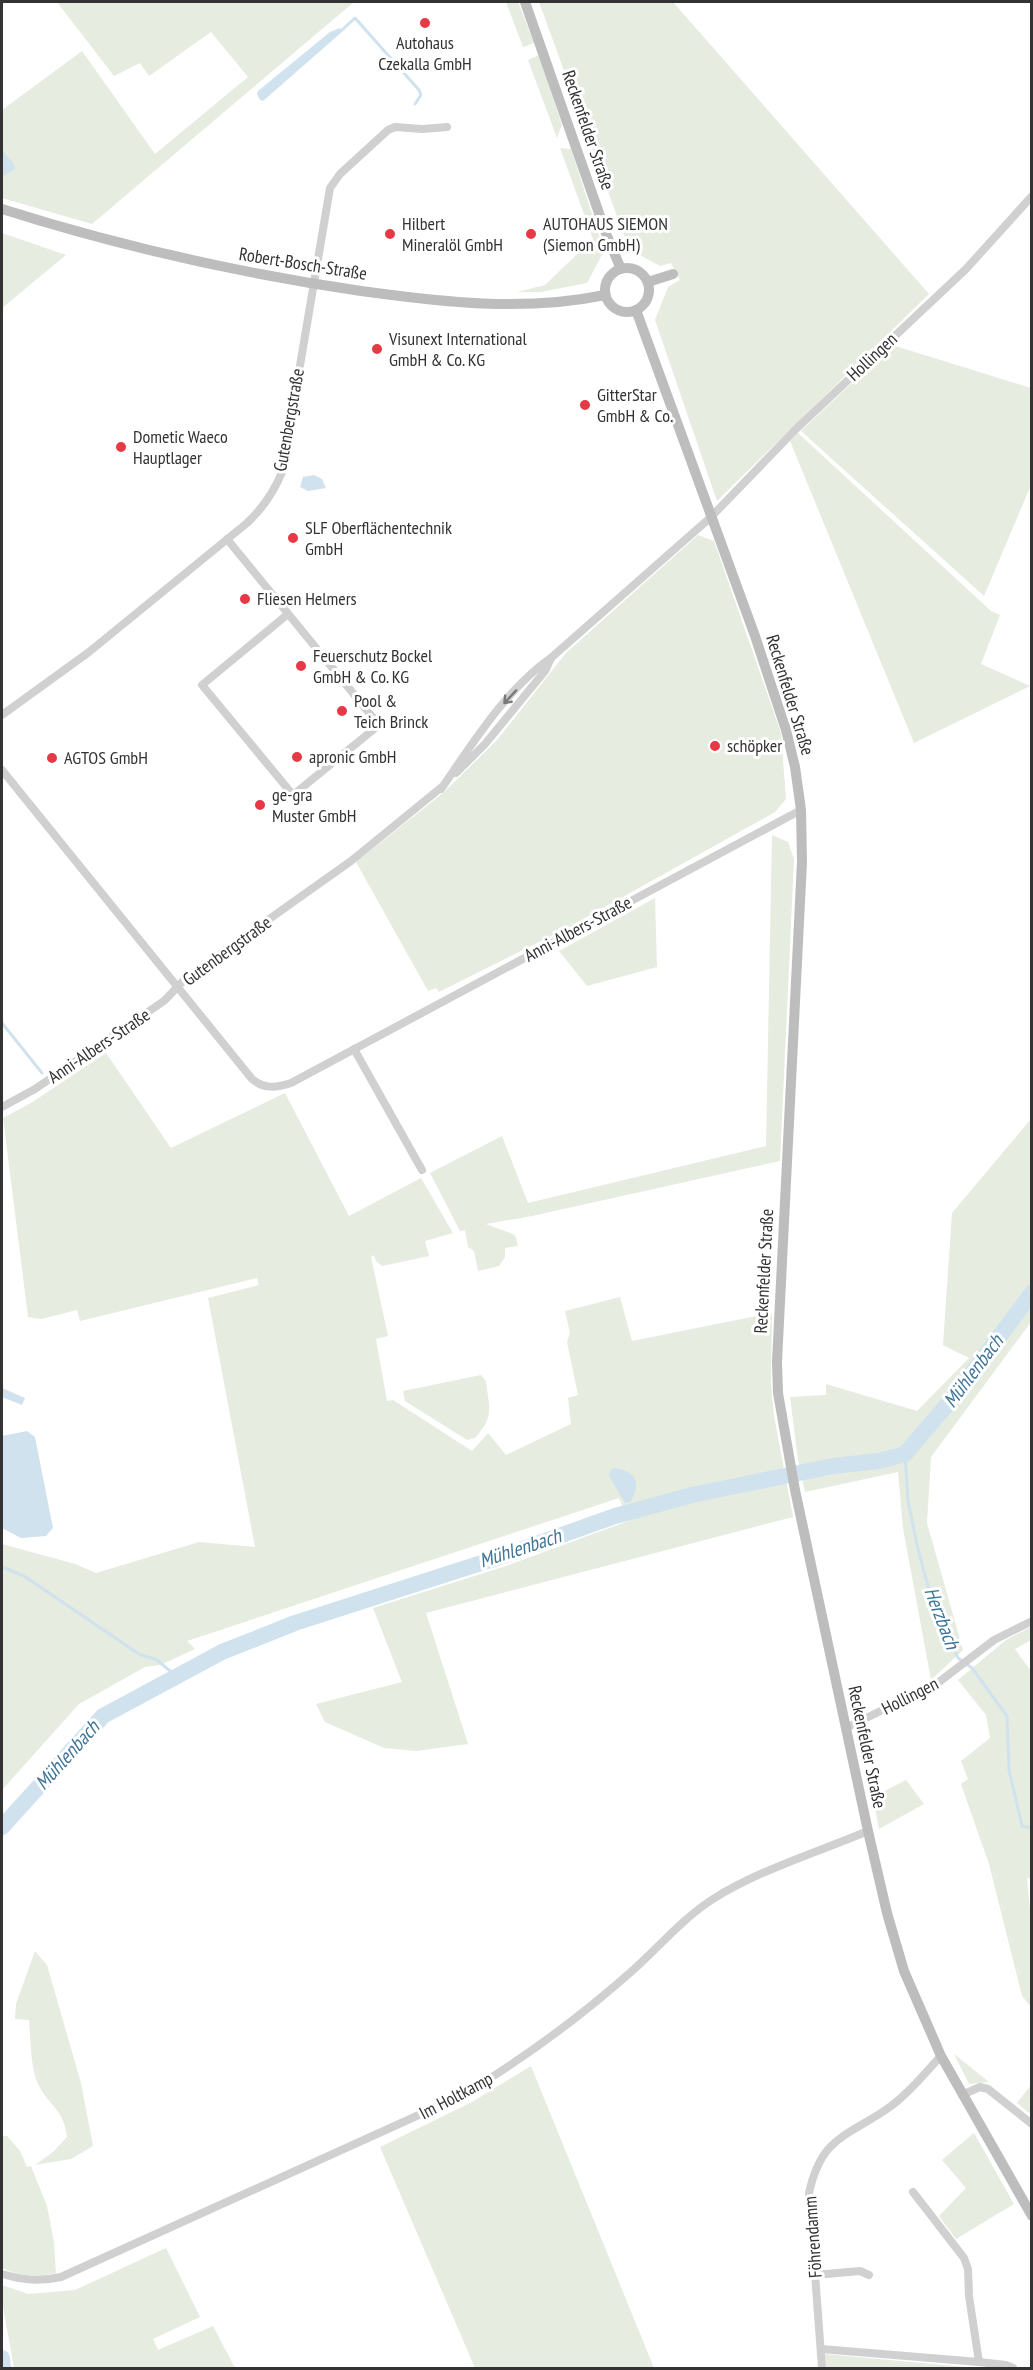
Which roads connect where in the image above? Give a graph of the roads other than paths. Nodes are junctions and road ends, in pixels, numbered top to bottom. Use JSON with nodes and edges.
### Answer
{"nodes":[{"id":1,"x":525,"y":2,"type":"edge"},
{"id":2,"x":447,"y":127,"type":"dead end"},
{"id":3,"x":1032,"y":196,"type":"edge"},
{"id":4,"x":2,"y":209,"type":"edge"},
{"id":5,"x":621,"y":269,"type":"junction"},
{"id":6,"x":673,"y":274,"type":"dead end"},
{"id":7,"x":648,"y":282,"type":"junction"},
{"id":8,"x":313,"y":284,"type":"junction"},
{"id":9,"x":605,"y":295,"type":"junction"},
{"id":10,"x":636,"y":310,"type":"junction"},
{"id":11,"x":711,"y":516,"type":"junction"},
{"id":12,"x":227,"y":539,"type":"junction"},
{"id":13,"x":288,"y":614,"type":"junction"},
{"id":14,"x":2,"y":715,"type":"edge"},
{"id":15,"x":2,"y":770,"type":"edge"},
{"id":16,"x":801,"y":810,"type":"junction"},
{"id":17,"x":177,"y":987,"type":"junction"},
{"id":18,"x":354,"y":1049,"type":"junction"},
{"id":19,"x":2,"y":1107,"type":"edge"},
{"id":20,"x":422,"y":1170,"type":"dead end"},
{"id":21,"x":1032,"y":1621,"type":"edge"},
{"id":22,"x":846,"y":1728,"type":"junction"},
{"id":23,"x":868,"y":1831,"type":"junction"},
{"id":24,"x":941,"y":2056,"type":"junction"},
{"id":25,"x":962,"y":2095,"type":"junction"},
{"id":26,"x":1032,"y":2124,"type":"edge"},
{"id":27,"x":913,"y":2192,"type":"dead end"},
{"id":28,"x":1032,"y":2216,"type":"edge"},
{"id":29,"x":2,"y":2274,"type":"edge"},
{"id":30,"x":815,"y":2275,"type":"junction"},
{"id":31,"x":869,"y":2275,"type":"dead end"},
{"id":32,"x":821,"y":2349,"type":"junction"},
{"id":33,"x":979,"y":2362,"type":"junction"},
{"id":34,"x":822,"y":2368,"type":"edge"},
{"id":35,"x":1013,"y":2368,"type":"edge"}],
"edges":[{"from":1,"to":5,"type":"street","name":"Reckenfelder Straße"},
{"from":2,"to":8,"type":"street","name":"Gutenbergstraße"},
{"from":3,"to":11,"type":"street","name":"Hollingen"},
{"from":4,"to":8,"type":"street","name":"Robert-Bosch-Straße"},
{"from":5,"to":7,"type":"street"},
{"from":5,"to":9,"type":"street"},
{"from":6,"to":7,"type":"street"},
{"from":7,"to":10,"type":"street"},
{"from":8,"to":9,"type":"street","name":"Robert-Bosch-Straße"},
{"from":8,"to":12,"type":"street","name":"Gutenbergstraße"},
{"from":9,"to":10,"type":"street"},
{"from":10,"to":11,"type":"street","name":"Reckenfelder Straße"},
{"from":11,"to":16,"type":"street","name":"Reckenfelder Straße"},
{"from":11,"to":17,"type":"street","name":"Gutenbergstraße"},
{"from":12,"to":13,"type":"street"},
{"from":12,"to":14,"type":"street","name":"Gutenbergstraße"},
{"from":13,"to":13,"type":"street"},
{"from":15,"to":17,"type":"street","name":"Gutenbergstraße"},
{"from":16,"to":18,"type":"street","name":"Anni-Albers-Straße"},
{"from":16,"to":22,"type":"street","name":"Reckenfelder Straße"},
{"from":17,"to":18,"type":"street","name":"Anni-Albers-Straße"},
{"from":17,"to":19,"type":"street","name":"Anni-Albers-Straße"},
{"from":18,"to":20,"type":"street"},
{"from":21,"to":22,"type":"street","name":"Hollingen"},
{"from":22,"to":23,"type":"street","name":"Reckenfelder Straße"},
{"from":23,"to":24,"type":"street","name":"Reckenfelder Straße"},
{"from":23,"to":29,"type":"street","name":"Im Holtkamp"},
{"from":24,"to":25,"type":"street","name":"Reckenfelder Straße"},
{"from":24,"to":30,"type":"street","name":"Föhrendamm"},
{"from":25,"to":26,"type":"street"},
{"from":25,"to":28,"type":"street","name":"Reckenfelder Straße"},
{"from":27,"to":33,"type":"street"},
{"from":30,"to":31,"type":"street"},
{"from":30,"to":32,"type":"street","name":"Föhrendamm"},
{"from":32,"to":33,"type":"street"},
{"from":32,"to":34,"type":"street","name":"Föhrendamm"},
{"from":33,"to":35,"type":"street"}]}
